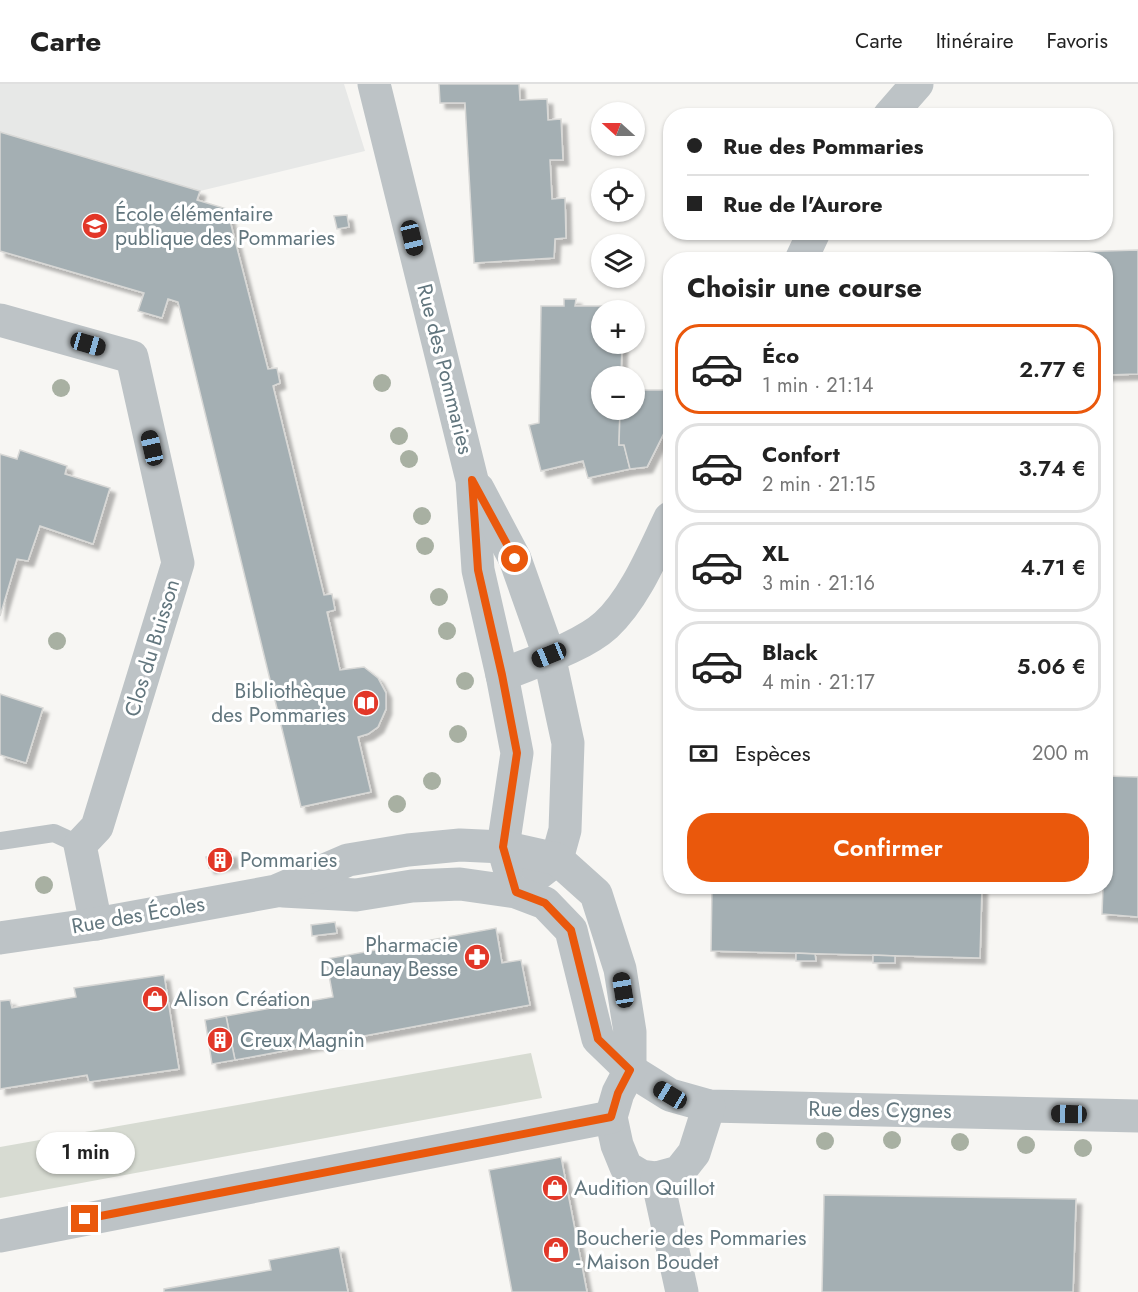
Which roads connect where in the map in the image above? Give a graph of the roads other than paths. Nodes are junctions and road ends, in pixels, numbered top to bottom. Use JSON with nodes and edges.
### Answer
{"nodes":[{"id":1,"x":374,"y":84,"type":"edge"},
{"id":2,"x":917,"y":84,"type":"edge"},
{"id":3,"x":896,"y":108,"type":"edge"},
{"id":4,"x":0,"y":320,"type":"edge"},
{"id":5,"x":472,"y":480,"type":"junction"},
{"id":6,"x":663,"y":532,"type":"edge"},
{"id":7,"x":549,"y":655,"type":"junction"},
{"id":8,"x":502,"y":675,"type":"junction"},
{"id":9,"x":0,"y":841,"type":"edge"},
{"id":10,"x":80,"y":845,"type":"junction"},
{"id":11,"x":503,"y":847,"type":"junction"},
{"id":12,"x":556,"y":859,"type":"junction"},
{"id":13,"x":276,"y":891,"type":"junction"},
{"id":14,"x":516,"y":892,"type":"junction"},
{"id":15,"x":96,"y":924,"type":"junction"},
{"id":16,"x":0,"y":938,"type":"edge"},
{"id":17,"x":630,"y":1070,"type":"junction"},
{"id":18,"x":709,"y":1106,"type":"junction"},
{"id":19,"x":1138,"y":1116,"type":"edge"},
{"id":20,"x":611,"y":1117,"type":"junction"},
{"id":21,"x":657,"y":1178,"type":"junction"},
{"id":22,"x":0,"y":1236,"type":"edge"},
{"id":23,"x":682,"y":1292,"type":"edge"}],
"edges":[{"from":1,"to":5,"type":"street","name":"Rue des Pommaries"},
{"from":2,"to":3,"type":"street"},
{"from":4,"to":10,"type":"street","name":"Clos du Buisson"},
{"from":5,"to":7,"type":"street","name":"Rue des Pommaries"},
{"from":5,"to":8,"type":"street","name":"Rue des Pommaries"},
{"from":6,"to":7,"type":"street"},
{"from":7,"to":8,"type":"street"},
{"from":7,"to":12,"type":"street","name":"Rue des Pommaries"},
{"from":8,"to":11,"type":"street","name":"Rue des Pommaries"},
{"from":9,"to":10,"type":"lane"},
{"from":10,"to":15,"type":"street"},
{"from":11,"to":12,"type":"street"},
{"from":11,"to":13,"type":"street","name":"Rue des Écoles"},
{"from":11,"to":14,"type":"street","name":"Rue des Pommaries"},
{"from":12,"to":14,"type":"street"},
{"from":12,"to":17,"type":"street"},
{"from":13,"to":14,"type":"street","name":"Rue des Écoles"},
{"from":13,"to":15,"type":"street","name":"Rue des Écoles"},
{"from":14,"to":17,"type":"street"},
{"from":15,"to":16,"type":"street","name":"Rue des Écoles"},
{"from":17,"to":18,"type":"street","name":"Rue des Cygnes"},
{"from":17,"to":20,"type":"street"},
{"from":18,"to":19,"type":"street","name":"Rue des Cygnes"},
{"from":18,"to":21,"type":"street"},
{"from":20,"to":21,"type":"street"},
{"from":20,"to":22,"type":"street"},
{"from":21,"to":23,"type":"street"}]}
